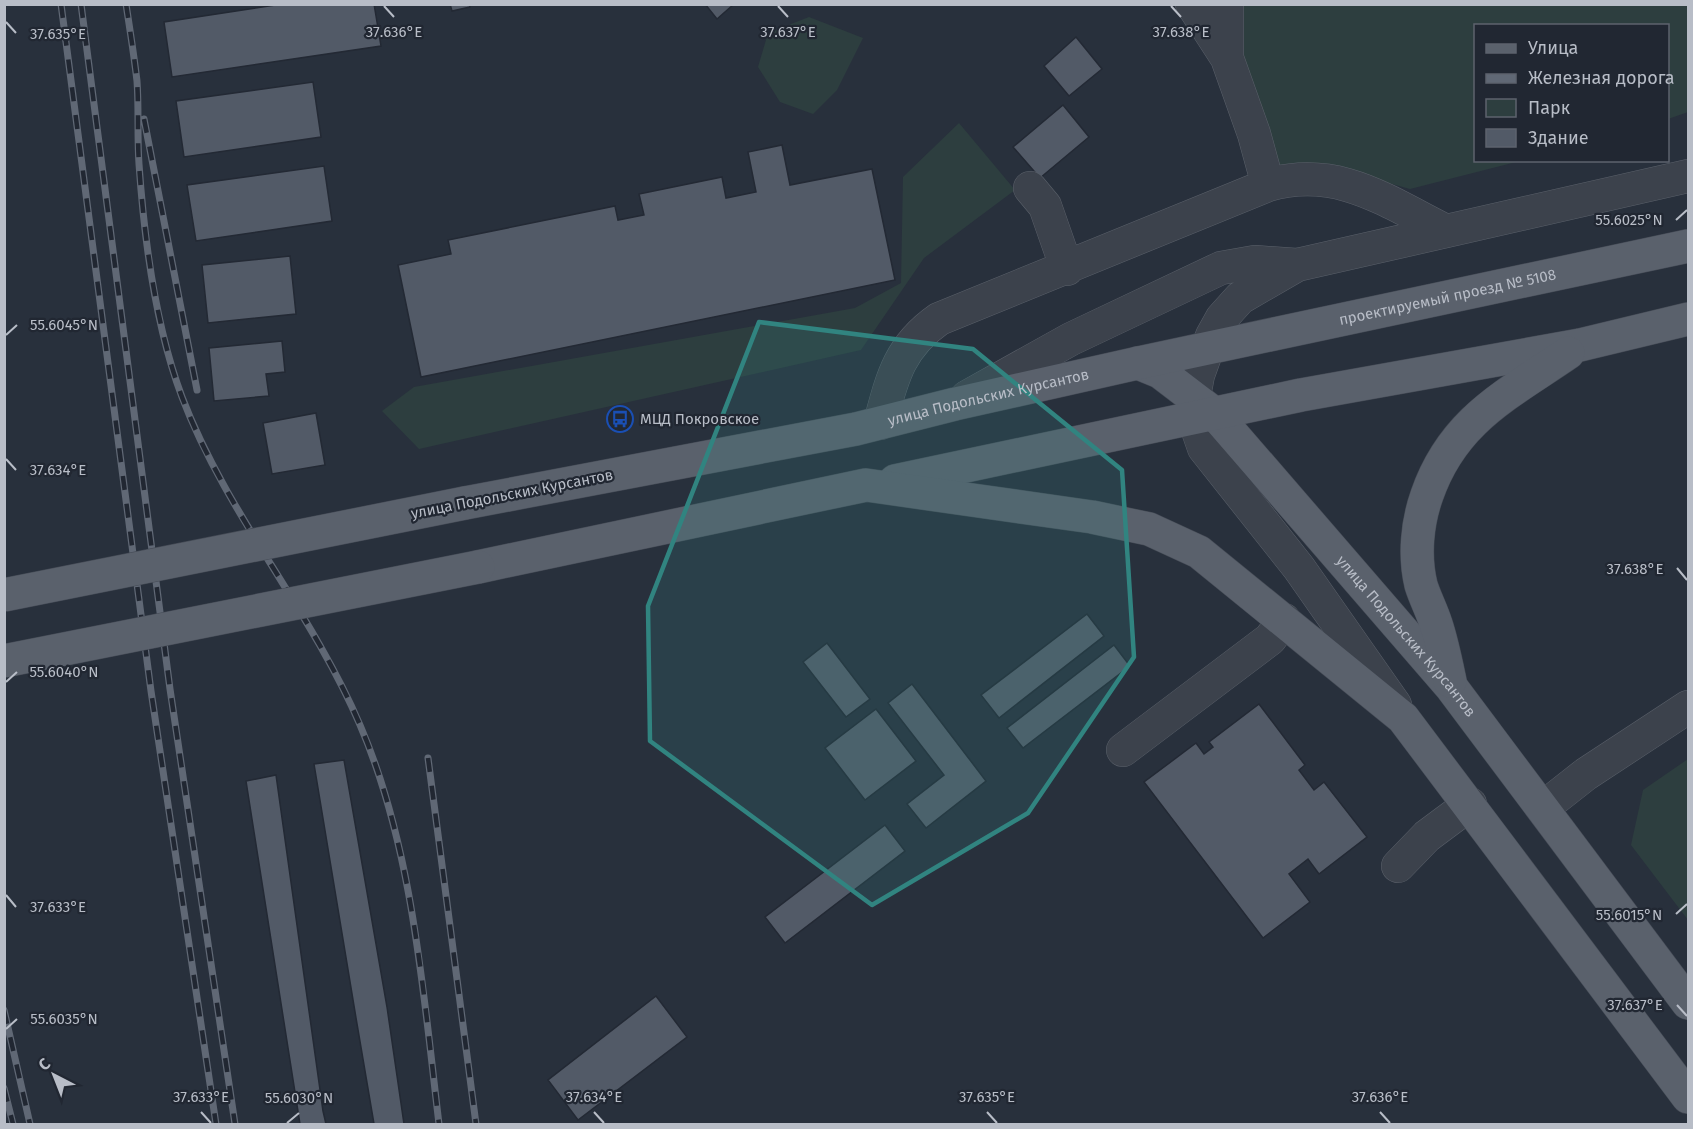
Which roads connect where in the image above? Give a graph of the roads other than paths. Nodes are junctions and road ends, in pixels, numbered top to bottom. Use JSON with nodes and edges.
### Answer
{"nodes":[{"id":1,"x":1192,"y":4,"type":"edge"},
{"id":2,"x":1227,"y":4,"type":"edge"},
{"id":3,"x":1227,"y":58,"type":"junction"},
{"id":4,"x":1689,"y":176,"type":"edge"},
{"id":5,"x":1268,"y":185,"type":"junction"},
{"id":6,"x":1030,"y":188,"type":"dead end"},
{"id":7,"x":1446,"y":231,"type":"junction"},
{"id":8,"x":1689,"y":246,"type":"edge"},
{"id":9,"x":1297,"y":265,"type":"junction"},
{"id":10,"x":1067,"y":269,"type":"junction"},
{"id":11,"x":1689,"y":319,"type":"edge"},
{"id":12,"x":1580,"y":345,"type":"junction"},
{"id":13,"x":1207,"y":349,"type":"junction"},
{"id":14,"x":1138,"y":363,"type":"junction"},
{"id":15,"x":955,"y":404,"type":"junction"},
{"id":16,"x":1201,"y":410,"type":"junction"},
{"id":17,"x":880,"y":423,"type":"junction"},
{"id":18,"x":873,"y":486,"type":"junction"},
{"id":19,"x":4,"y":595,"type":"edge"},
{"id":20,"x":1284,"y":620,"type":"junction"},
{"id":21,"x":4,"y":661,"type":"edge"},
{"id":22,"x":1452,"y":688,"type":"junction"},
{"id":23,"x":1689,"y":707,"type":"edge"},
{"id":24,"x":1403,"y":718,"type":"junction"},
{"id":25,"x":1122,"y":750,"type":"dead end"},
{"id":26,"x":1470,"y":804,"type":"junction"},
{"id":27,"x":1544,"y":807,"type":"junction"},
{"id":28,"x":1398,"y":866,"type":"dead end"},
{"id":29,"x":1689,"y":1003,"type":"edge"},
{"id":30,"x":1689,"y":1097,"type":"edge"}],
"edges":[{"from":1,"to":3,"type":"street"},
{"from":2,"to":3,"type":"street"},
{"from":3,"to":5,"type":"street"},
{"from":4,"to":7,"type":"street"},
{"from":5,"to":7,"type":"street"},
{"from":5,"to":10,"type":"street"},
{"from":6,"to":10,"type":"street"},
{"from":7,"to":9,"type":"street"},
{"from":8,"to":13,"type":"main road","name":"проектируемый проезд № 5108"},
{"from":9,"to":13,"type":"street"},
{"from":9,"to":15,"type":"street"},
{"from":10,"to":17,"type":"street"},
{"from":11,"to":12,"type":"main road"},
{"from":12,"to":16,"type":"main road"},
{"from":12,"to":22,"type":"main road"},
{"from":13,"to":14,"type":"main road","name":"проектируемый проезд № 5108"},
{"from":13,"to":16,"type":"street"},
{"from":14,"to":15,"type":"main road","name":"улица Подольских Курсантов"},
{"from":14,"to":16,"type":"main road","name":"улица Подольских Курсантов"},
{"from":15,"to":17,"type":"main road","name":"улица Подольских Курсантов"},
{"from":16,"to":18,"type":"main road"},
{"from":16,"to":22,"type":"main road","name":"улица Подольских Курсантов"},
{"from":16,"to":24,"type":"street"},
{"from":17,"to":19,"type":"main road","name":"улица Подольских Курсантов","bridge":true},
{"from":18,"to":20,"type":"main road"},
{"from":18,"to":21,"type":"main road","bridge":true},
{"from":20,"to":24,"type":"main road"},
{"from":20,"to":25,"type":"street"},
{"from":22,"to":27,"type":"main road","name":"улица Подольских Курсантов"},
{"from":23,"to":27,"type":"street"},
{"from":24,"to":26,"type":"main road"},
{"from":26,"to":28,"type":"street"},
{"from":26,"to":30,"type":"main road"},
{"from":27,"to":29,"type":"main road","name":"улица Подольских Курсантов"}]}
